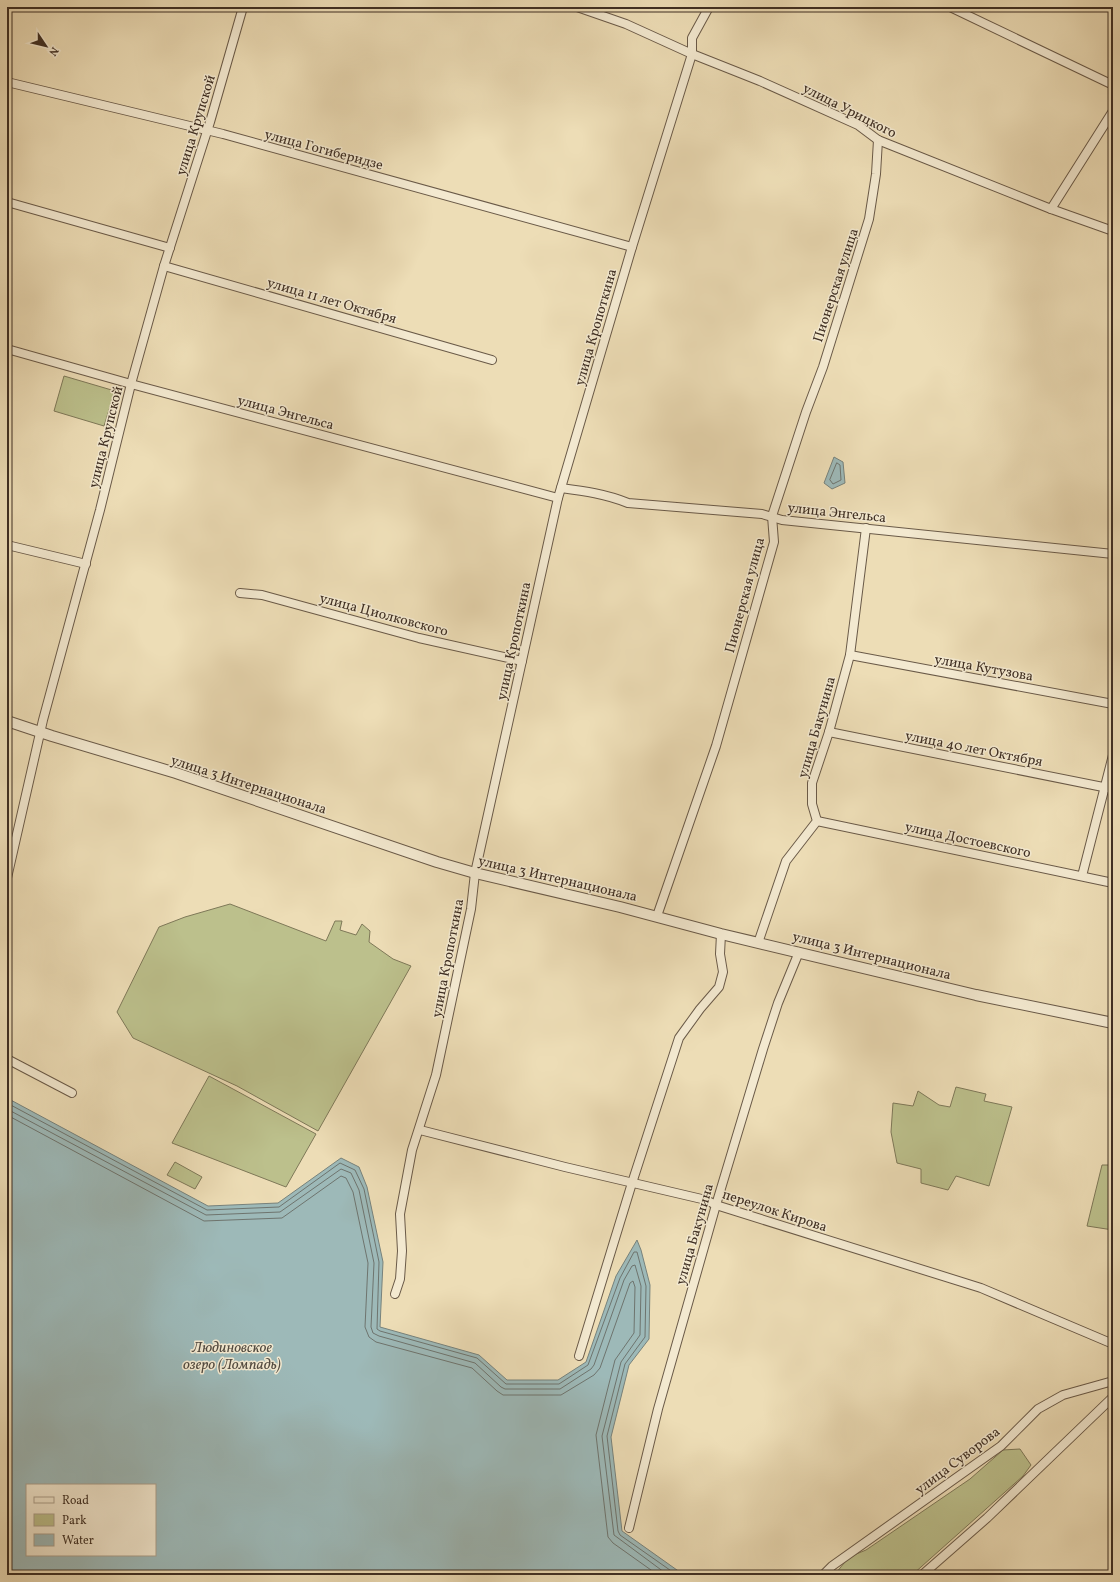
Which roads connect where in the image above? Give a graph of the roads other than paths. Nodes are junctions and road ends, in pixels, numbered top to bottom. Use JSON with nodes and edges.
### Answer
{"nodes":[{"id":1,"x":243,"y":7,"type":"edge"},
{"id":2,"x":577,"y":7,"type":"edge"},
{"id":3,"x":709,"y":7,"type":"edge"},
{"id":4,"x":950,"y":7,"type":"edge"},
{"id":5,"x":692,"y":54,"type":"junction"},
{"id":6,"x":7,"y":82,"type":"edge"},
{"id":7,"x":1113,"y":85,"type":"edge"},
{"id":8,"x":1113,"y":111,"type":"edge"},
{"id":9,"x":207,"y":130,"type":"junction"},
{"id":10,"x":878,"y":140,"type":"junction"},
{"id":11,"x":7,"y":202,"type":"edge"},
{"id":12,"x":1051,"y":209,"type":"junction"},
{"id":13,"x":1113,"y":231,"type":"edge"},
{"id":14,"x":632,"y":247,"type":"junction"},
{"id":15,"x":170,"y":248,"type":"junction"},
{"id":16,"x":164,"y":266,"type":"junction"},
{"id":17,"x":7,"y":348,"type":"edge"},
{"id":18,"x":492,"y":360,"type":"dead end"},
{"id":19,"x":132,"y":384,"type":"junction"},
{"id":20,"x":561,"y":488,"type":"junction"},
{"id":21,"x":558,"y":498,"type":"junction"},
{"id":22,"x":772,"y":516,"type":"junction"},
{"id":23,"x":866,"y":528,"type":"junction"},
{"id":24,"x":7,"y":545,"type":"edge"},
{"id":25,"x":1113,"y":554,"type":"edge"},
{"id":26,"x":86,"y":564,"type":"junction"},
{"id":27,"x":240,"y":593,"type":"dead end"},
{"id":28,"x":850,"y":655,"type":"junction"},
{"id":29,"x":522,"y":661,"type":"junction"},
{"id":30,"x":1113,"y":704,"type":"edge"},
{"id":31,"x":7,"y":721,"type":"edge"},
{"id":32,"x":40,"y":732,"type":"junction"},
{"id":33,"x":829,"y":732,"type":"junction"},
{"id":34,"x":1113,"y":755,"type":"edge"},
{"id":35,"x":1109,"y":789,"type":"edge"},
{"id":36,"x":817,"y":821,"type":"junction"},
{"id":37,"x":475,"y":873,"type":"junction"},
{"id":38,"x":1082,"y":876,"type":"junction"},
{"id":39,"x":7,"y":878,"type":"edge"},
{"id":40,"x":1113,"y":883,"type":"edge"},
{"id":41,"x":657,"y":916,"type":"junction"},
{"id":42,"x":721,"y":934,"type":"junction"},
{"id":43,"x":758,"y":942,"type":"junction"},
{"id":44,"x":799,"y":952,"type":"junction"},
{"id":45,"x":1113,"y":1023,"type":"edge"},
{"id":46,"x":7,"y":1058,"type":"edge"},
{"id":47,"x":72,"y":1093,"type":"dead end"},
{"id":48,"x":420,"y":1130,"type":"junction"},
{"id":49,"x":632,"y":1183,"type":"junction"},
{"id":50,"x":716,"y":1205,"type":"junction"},
{"id":51,"x":395,"y":1294,"type":"dead end"},
{"id":52,"x":1113,"y":1344,"type":"edge"},
{"id":53,"x":579,"y":1356,"type":"dead end"},
{"id":54,"x":1113,"y":1381,"type":"edge"},
{"id":55,"x":1113,"y":1397,"type":"edge"},
{"id":56,"x":629,"y":1528,"type":"dead end"},
{"id":57,"x":822,"y":1575,"type":"edge"},
{"id":58,"x":922,"y":1575,"type":"edge"}],
"edges":[{"from":1,"to":9,"type":"street","name":"улица Крупской"},
{"from":2,"to":5,"type":"street","name":"улица Урицкого"},
{"from":3,"to":5,"type":"street","name":"улица Кропоткина"},
{"from":4,"to":7,"type":"street"},
{"from":5,"to":10,"type":"street","name":"улица Урицкого"},
{"from":5,"to":14,"type":"street","name":"улица Кропоткина"},
{"from":6,"to":9,"type":"street","name":"улица Гогиберидзе"},
{"from":8,"to":12,"type":"street"},
{"from":9,"to":14,"type":"street","name":"улица Гогиберидзе"},
{"from":9,"to":15,"type":"street","name":"улица Крупской"},
{"from":10,"to":12,"type":"street","name":"улица Урицкого"},
{"from":10,"to":22,"type":"street","name":"Пионерская улица"},
{"from":11,"to":15,"type":"street"},
{"from":12,"to":13,"type":"street","name":"улица Урицкого"},
{"from":14,"to":20,"type":"street","name":"улица Кропоткина"},
{"from":15,"to":16,"type":"street","name":"улица Крупской"},
{"from":16,"to":18,"type":"street","name":"улица 11 лет Октября"},
{"from":16,"to":19,"type":"street","name":"улица Крупской"},
{"from":17,"to":19,"type":"street","name":"улица Энгельса"},
{"from":19,"to":21,"type":"street","name":"улица Энгельса"},
{"from":19,"to":26,"type":"street","name":"улица Крупской"},
{"from":20,"to":21,"type":"street","name":"улица Кропоткина"},
{"from":20,"to":22,"type":"street","name":"улица Энгельса"},
{"from":21,"to":29,"type":"street","name":"улица Кропоткина"},
{"from":22,"to":23,"type":"street","name":"улица Энгельса"},
{"from":22,"to":41,"type":"street","name":"Пионерская улица"},
{"from":23,"to":25,"type":"street","name":"улица Энгельса"},
{"from":23,"to":28,"type":"street","name":"улица Бакунина"},
{"from":24,"to":26,"type":"street"},
{"from":26,"to":32,"type":"street","name":"улица Крупской"},
{"from":27,"to":29,"type":"street","name":"улица Циолковского"},
{"from":28,"to":30,"type":"street","name":"улица Кутузова"},
{"from":28,"to":33,"type":"street","name":"улица Бакунина"},
{"from":29,"to":37,"type":"street","name":"улица Кропоткина"},
{"from":31,"to":32,"type":"street","name":"улица 3 Интернационала"},
{"from":32,"to":37,"type":"street","name":"улица 3 Интернационала"},
{"from":32,"to":39,"type":"street","name":"улица Крупской"},
{"from":33,"to":35,"type":"street","name":"улица 40 лет Октября"},
{"from":33,"to":36,"type":"street","name":"улица Бакунина"},
{"from":34,"to":35,"type":"street"},
{"from":35,"to":38,"type":"street"},
{"from":36,"to":38,"type":"street","name":"улица Достоевского"},
{"from":36,"to":43,"type":"street"},
{"from":37,"to":41,"type":"street","name":"улица 3 Интернационала"},
{"from":37,"to":48,"type":"street","name":"улица Кропоткина"},
{"from":38,"to":40,"type":"street","name":"улица Достоевского"},
{"from":41,"to":42,"type":"street","name":"улица 3 Интернационала"},
{"from":42,"to":43,"type":"street","name":"улица 3 Интернационала"},
{"from":42,"to":49,"type":"street"},
{"from":43,"to":44,"type":"street","name":"улица 3 Интернационала"},
{"from":44,"to":45,"type":"street","name":"улица 3 Интернационала"},
{"from":44,"to":50,"type":"street","name":"улица Бакунина"},
{"from":46,"to":47,"type":"street"},
{"from":48,"to":49,"type":"street","name":"переулок Кирова"},
{"from":48,"to":51,"type":"street","name":"улица Кропоткина"},
{"from":49,"to":50,"type":"street","name":"переулок Кирова"},
{"from":49,"to":53,"type":"street"},
{"from":50,"to":52,"type":"street","name":"переулок Кирова"},
{"from":50,"to":56,"type":"street","name":"улица Бакунина"},
{"from":54,"to":57,"type":"street","name":"улица Суворова"},
{"from":55,"to":58,"type":"street"}]}
